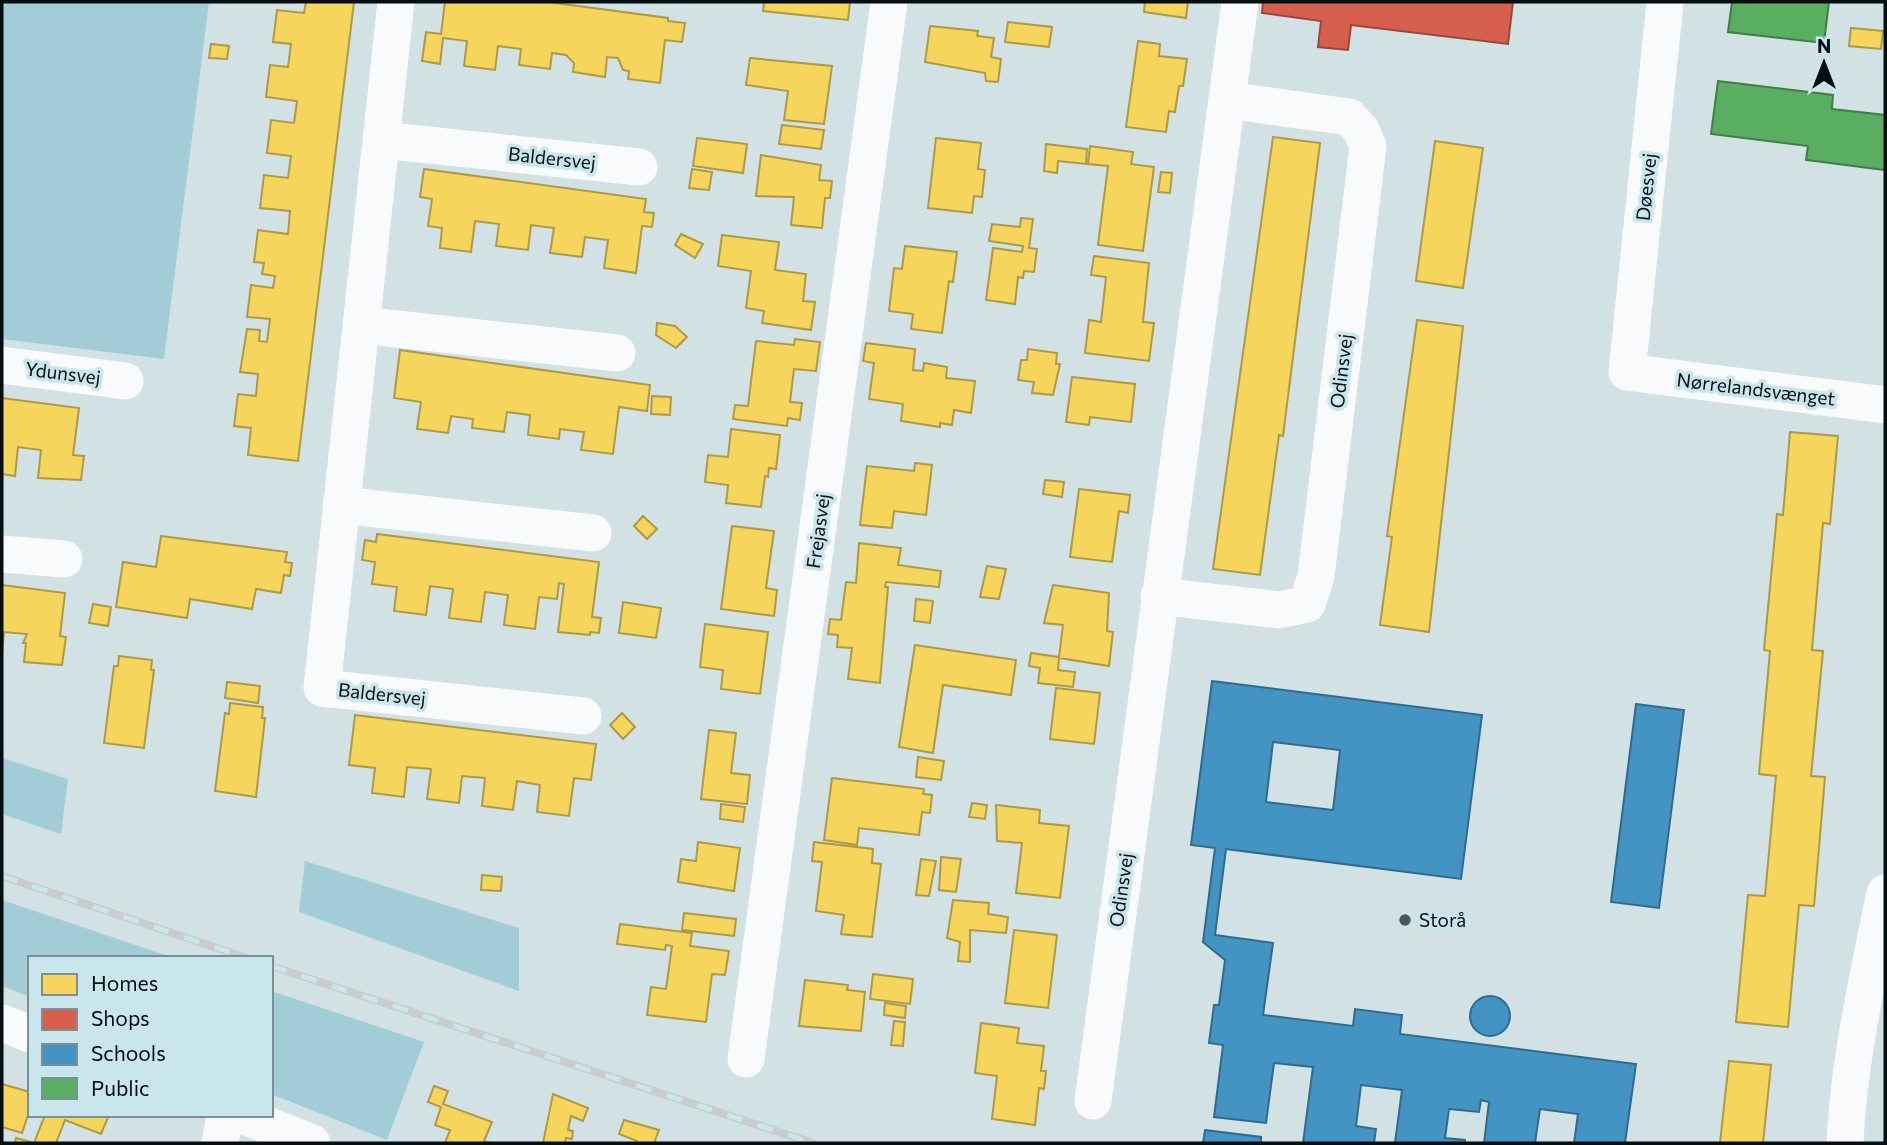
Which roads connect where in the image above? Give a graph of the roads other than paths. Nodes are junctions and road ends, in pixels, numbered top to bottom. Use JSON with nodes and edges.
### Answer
{"nodes":[{"id":1,"x":396,"y":2,"type":"edge"},
{"id":2,"x":889,"y":2,"type":"edge"},
{"id":3,"x":1240,"y":2,"type":"edge"},
{"id":4,"x":1665,"y":2,"type":"edge"},
{"id":5,"x":1227,"y":100,"type":"junction"},
{"id":6,"x":381,"y":140,"type":"junction"},
{"id":7,"x":639,"y":167,"type":"dead end"},
{"id":8,"x":361,"y":325,"type":"junction"},
{"id":9,"x":617,"y":353,"type":"dead end"},
{"id":10,"x":2,"y":365,"type":"edge"},
{"id":11,"x":1627,"y":372,"type":"joint"},
{"id":12,"x":125,"y":381,"type":"dead end"},
{"id":13,"x":1885,"y":405,"type":"edge"},
{"id":14,"x":341,"y":505,"type":"junction"},
{"id":15,"x":593,"y":533,"type":"dead end"},
{"id":16,"x":2,"y":554,"type":"edge"},
{"id":17,"x":64,"y":559,"type":"dead end"},
{"id":18,"x":1159,"y":596,"type":"junction"},
{"id":19,"x":583,"y":716,"type":"dead end"},
{"id":20,"x":1885,"y":893,"type":"edge"},
{"id":21,"x":2,"y":1023,"type":"edge"},
{"id":22,"x":28,"y":1033,"type":"edge"},
{"id":23,"x":747,"y":1059,"type":"dead end"},
{"id":24,"x":1093,"y":1101,"type":"dead end"},
{"id":25,"x":225,"y":1117,"type":"edge"},
{"id":26,"x":247,"y":1117,"type":"edge"},
{"id":27,"x":220,"y":1143,"type":"edge"},
{"id":28,"x":312,"y":1143,"type":"edge"},
{"id":29,"x":1845,"y":1143,"type":"edge"}],
"edges":[{"from":1,"to":6,"type":"street","name":"Baldersvej"},
{"from":2,"to":23,"type":"street","name":"Frejasvej"},
{"from":3,"to":5,"type":"street","name":"Odinsvej"},
{"from":4,"to":11,"type":"street","name":"Døesvej"},
{"from":5,"to":18,"type":"street","name":"Odinsvej"},
{"from":5,"to":18,"type":"street","name":"Odinsvej"},
{"from":6,"to":7,"type":"street","name":"Baldersvej"},
{"from":6,"to":8,"type":"street","name":"Baldersvej"},
{"from":8,"to":9,"type":"street"},
{"from":8,"to":14,"type":"street","name":"Baldersvej"},
{"from":10,"to":12,"type":"street","name":"Ydunsvej"},
{"from":11,"to":13,"type":"street","name":"Nørrelandsvænget"},
{"from":14,"to":15,"type":"street"},
{"from":14,"to":19,"type":"street","name":"Baldersvej"},
{"from":16,"to":17,"type":"street"},
{"from":18,"to":24,"type":"street","name":"Odinsvej"},
{"from":20,"to":29,"type":"street"},
{"from":21,"to":22,"type":"street"},
{"from":25,"to":27,"type":"street"},
{"from":26,"to":28,"type":"street"}]}
